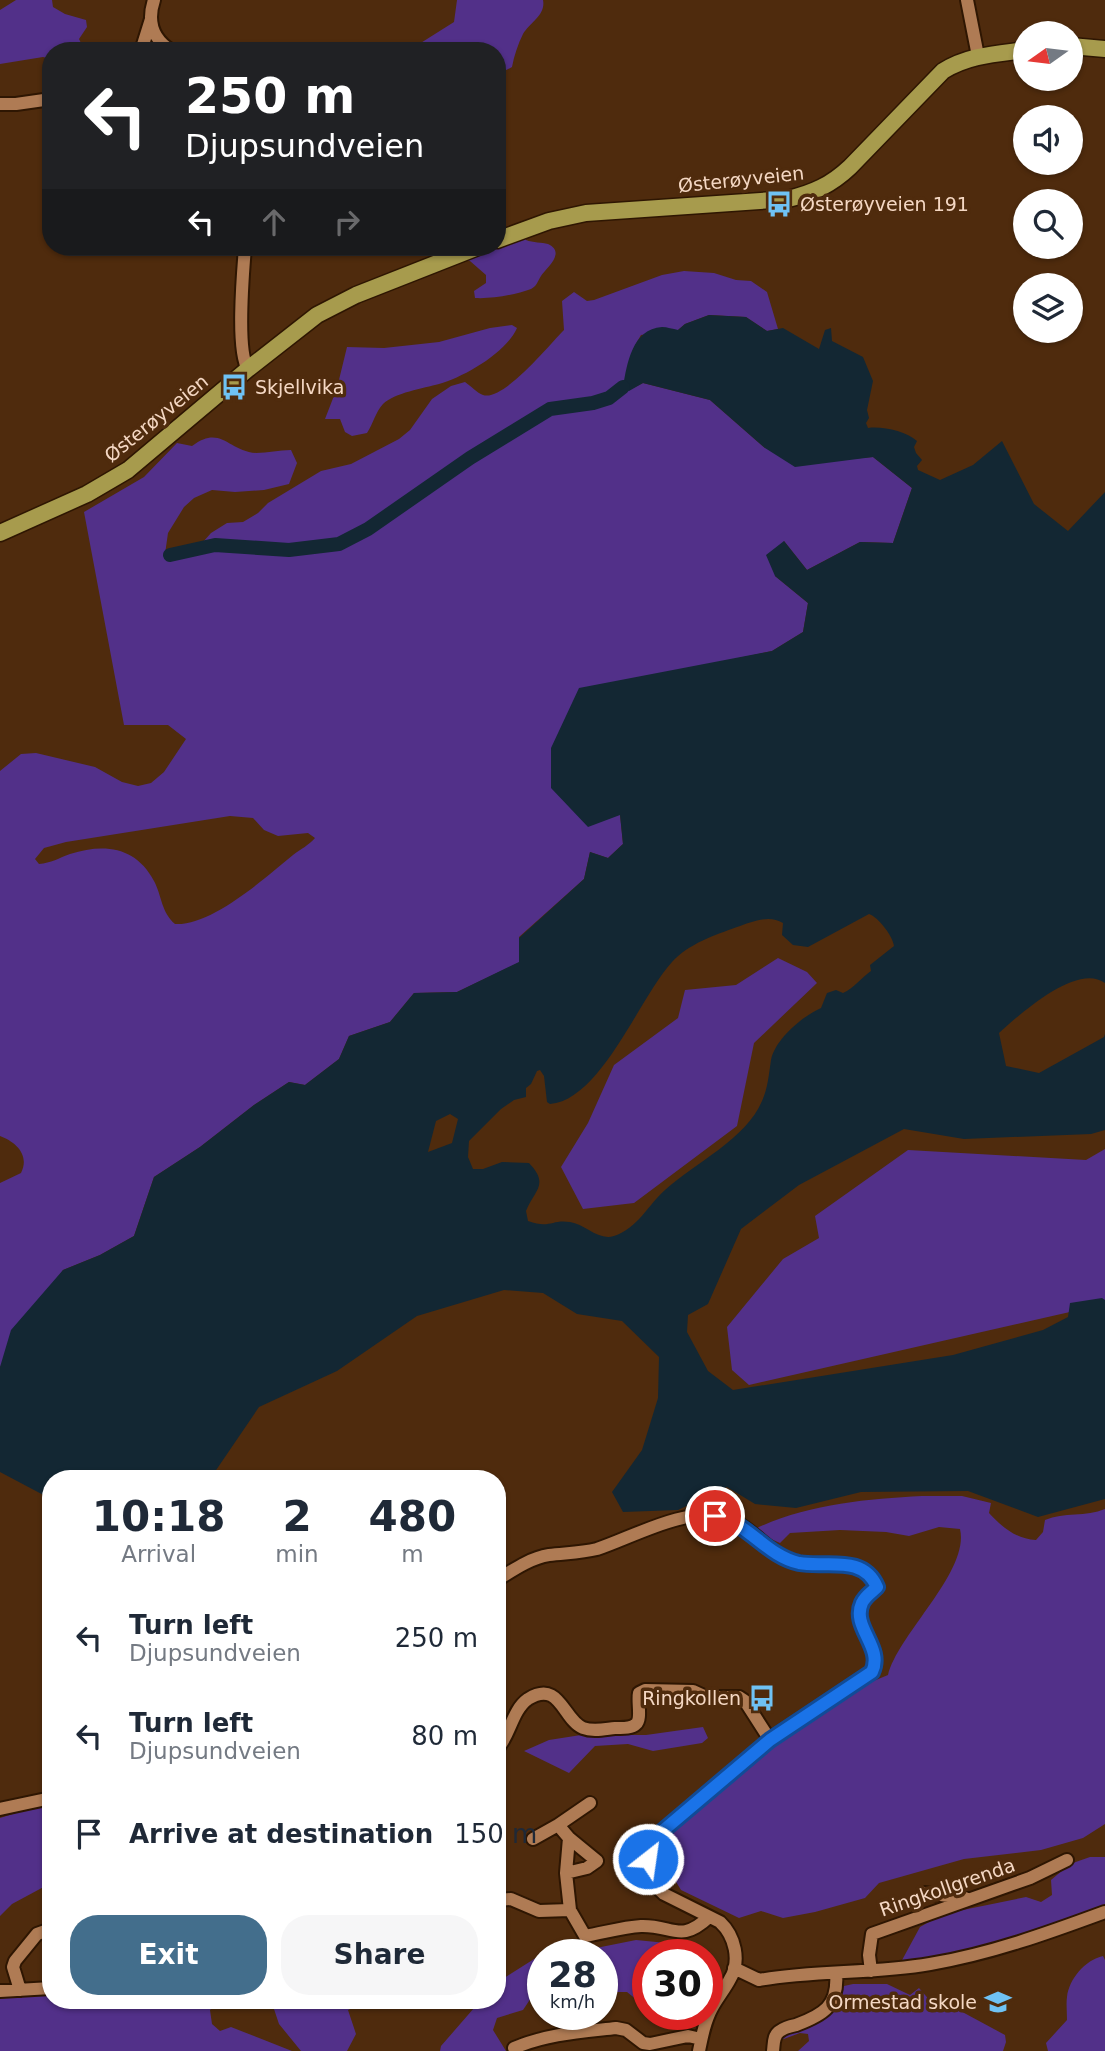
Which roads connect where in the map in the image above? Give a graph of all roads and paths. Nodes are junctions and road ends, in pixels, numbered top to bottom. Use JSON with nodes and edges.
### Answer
{"nodes":[{"id":1,"x":154,"y":0,"type":"edge"},
{"id":2,"x":967,"y":0,"type":"edge"},
{"id":3,"x":151,"y":19,"type":"junction"},
{"id":4,"x":144,"y":42,"type":"edge"},
{"id":5,"x":161,"y":42,"type":"edge"},
{"id":6,"x":1083,"y":47,"type":"edge"},
{"id":7,"x":1105,"y":49,"type":"edge"},
{"id":8,"x":1013,"y":52,"type":"edge"},
{"id":9,"x":978,"y":56,"type":"junction"},
{"id":10,"x":42,"y":100,"type":"edge"},
{"id":11,"x":0,"y":104,"type":"edge"},
{"id":12,"x":506,"y":237,"type":"edge"},
{"id":13,"x":245,"y":256,"type":"edge"},
{"id":14,"x":455,"y":256,"type":"edge"},
{"id":15,"x":248,"y":369,"type":"junction"},
{"id":16,"x":0,"y":533,"type":"edge"},
{"id":17,"x":506,"y":1575,"type":"edge"},
{"id":18,"x":506,"y":1733,"type":"edge"},
{"id":19,"x":770,"y":1740,"type":"junction"},
{"id":20,"x":42,"y":1801,"type":"edge"},
{"id":21,"x":590,"y":1803,"type":"dead end"},
{"id":22,"x":0,"y":1810,"type":"edge"},
{"id":23,"x":558,"y":1825,"type":"junction"},
{"id":24,"x":569,"y":1838,"type":"junction"},
{"id":25,"x":533,"y":1839,"type":"dead end"},
{"id":26,"x":1068,"y":1860,"type":"dead end"},
{"id":27,"x":565,"y":1873,"type":"junction"},
{"id":28,"x":924,"y":1894,"type":"dead end"},
{"id":29,"x":506,"y":1899,"type":"edge"},
{"id":30,"x":970,"y":1899,"type":"junction"},
{"id":31,"x":570,"y":1910,"type":"junction"},
{"id":32,"x":1105,"y":1912,"type":"edge"},
{"id":33,"x":709,"y":1917,"type":"junction"},
{"id":34,"x":42,"y":1932,"type":"edge"},
{"id":35,"x":734,"y":1968,"type":"junction"},
{"id":36,"x":871,"y":1971,"type":"junction"},
{"id":37,"x":836,"y":1973,"type":"junction"},
{"id":38,"x":42,"y":1989,"type":"edge"},
{"id":39,"x":20,"y":1990,"type":"junction"},
{"id":40,"x":0,"y":1991,"type":"edge"},
{"id":41,"x":556,"y":2035,"type":"junction"},
{"id":42,"x":700,"y":2045,"type":"edge"},
{"id":43,"x":514,"y":2048,"type":"dead end"},
{"id":44,"x":555,"y":2051,"type":"edge"},
{"id":45,"x":773,"y":2051,"type":"edge"}],
"edges":[{"from":1,"to":3,"type":"street"},
{"from":2,"to":9,"type":"street"},
{"from":3,"to":4,"type":"street"},
{"from":3,"to":5,"type":"street"},
{"from":6,"to":7,"type":"main road"},
{"from":8,"to":9,"type":"main road","name":"Østerøyveien"},
{"from":9,"to":12,"type":"main road","name":"Østerøyveien"},
{"from":10,"to":11,"type":"street"},
{"from":13,"to":15,"type":"street"},
{"from":14,"to":15,"type":"main road","name":"Østerøyveien"},
{"from":15,"to":16,"type":"main road","name":"Østerøyveien"},
{"from":17,"to":19,"type":"street"},
{"from":18,"to":19,"type":"street"},
{"from":19,"to":33,"type":"street"},
{"from":20,"to":22,"type":"street"},
{"from":21,"to":23,"type":"street"},
{"from":23,"to":24,"type":"street"},
{"from":23,"to":25,"type":"street"},
{"from":24,"to":27,"type":"street"},
{"from":24,"to":27,"type":"street"},
{"from":26,"to":30,"type":"street","name":"Ringkollgrenda"},
{"from":27,"to":31,"type":"street"},
{"from":28,"to":30,"type":"street"},
{"from":29,"to":31,"type":"street"},
{"from":30,"to":36,"type":"street","name":"Ringkollgrenda"},
{"from":31,"to":33,"type":"street"},
{"from":32,"to":36,"type":"street"},
{"from":33,"to":35,"type":"street"},
{"from":34,"to":39,"type":"street"},
{"from":35,"to":37,"type":"street"},
{"from":35,"to":42,"type":"street"},
{"from":36,"to":37,"type":"street"},
{"from":37,"to":45,"type":"street"},
{"from":38,"to":39,"type":"street"},
{"from":39,"to":40,"type":"street"},
{"from":41,"to":42,"type":"street"},
{"from":41,"to":43,"type":"street"},
{"from":41,"to":44,"type":"street"}]}
